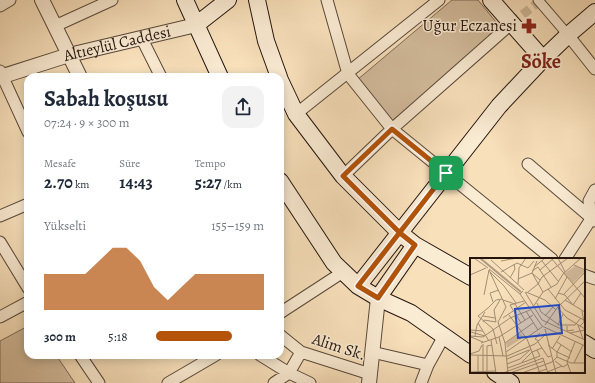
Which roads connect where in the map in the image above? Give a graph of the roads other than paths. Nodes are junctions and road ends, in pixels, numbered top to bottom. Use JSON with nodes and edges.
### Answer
{"nodes":[{"id":1,"x":10,"y":0,"type":"edge"},
{"id":2,"x":42,"y":0,"type":"edge"},
{"id":3,"x":112,"y":0,"type":"edge"},
{"id":4,"x":185,"y":0,"type":"edge"},
{"id":5,"x":228,"y":0,"type":"edge"},
{"id":6,"x":257,"y":0,"type":"edge"},
{"id":7,"x":327,"y":0,"type":"edge"},
{"id":8,"x":440,"y":0,"type":"edge"},
{"id":9,"x":490,"y":0,"type":"edge"},
{"id":10,"x":538,"y":0,"type":"edge"},
{"id":11,"x":0,"y":6,"type":"edge"},
{"id":12,"x":595,"y":12,"type":"edge"},
{"id":13,"x":512,"y":23,"type":"junction"},
{"id":14,"x":55,"y":26,"type":"junction"},
{"id":15,"x":196,"y":26,"type":"junction"},
{"id":16,"x":568,"y":34,"type":"junction"},
{"id":17,"x":142,"y":39,"type":"junction"},
{"id":18,"x":69,"y":55,"type":"junction"},
{"id":19,"x":543,"y":59,"type":"junction"},
{"id":20,"x":595,"y":70,"type":"edge"},
{"id":21,"x":78,"y":73,"type":"edge"},
{"id":22,"x":160,"y":73,"type":"edge"},
{"id":23,"x":218,"y":73,"type":"edge"},
{"id":24,"x":278,"y":73,"type":"edge"},
{"id":25,"x":348,"y":74,"type":"junction"},
{"id":26,"x":1,"y":75,"type":"edge"},
{"id":27,"x":284,"y":88,"type":"edge"},
{"id":28,"x":296,"y":114,"type":"junction"},
{"id":29,"x":24,"y":124,"type":"edge"},
{"id":30,"x":392,"y":129,"type":"junction"},
{"id":31,"x":528,"y":164,"type":"dead end"},
{"id":32,"x":446,"y":173,"type":"junction"},
{"id":33,"x":343,"y":176,"type":"junction"},
{"id":34,"x":284,"y":187,"type":"edge"},
{"id":35,"x":595,"y":190,"type":"edge"},
{"id":36,"x":24,"y":206,"type":"edge"},
{"id":37,"x":0,"y":216,"type":"edge"},
{"id":38,"x":593,"y":220,"type":"edge"},
{"id":39,"x":400,"y":233,"type":"junction"},
{"id":40,"x":0,"y":242,"type":"edge"},
{"id":41,"x":415,"y":245,"type":"junction"},
{"id":42,"x":551,"y":258,"type":"edge"},
{"id":43,"x":565,"y":258,"type":"edge"},
{"id":44,"x":344,"y":272,"type":"junction"},
{"id":45,"x":470,"y":276,"type":"edge"},
{"id":46,"x":585,"y":276,"type":"edge"},
{"id":47,"x":595,"y":279,"type":"edge"},
{"id":48,"x":24,"y":281,"type":"edge"},
{"id":49,"x":358,"y":286,"type":"junction"},
{"id":50,"x":378,"y":298,"type":"junction"},
{"id":51,"x":24,"y":304,"type":"edge"},
{"id":52,"x":284,"y":309,"type":"edge"},
{"id":53,"x":0,"y":317,"type":"edge"},
{"id":54,"x":444,"y":336,"type":"junction"},
{"id":55,"x":284,"y":338,"type":"edge"},
{"id":56,"x":301,"y":352,"type":"junction"},
{"id":57,"x":372,"y":352,"type":"junction"},
{"id":58,"x":470,"y":354,"type":"edge"},
{"id":59,"x":83,"y":359,"type":"edge"},
{"id":60,"x":209,"y":359,"type":"edge"},
{"id":61,"x":266,"y":359,"type":"edge"},
{"id":62,"x":428,"y":365,"type":"junction"},
{"id":63,"x":289,"y":373,"type":"junction"},
{"id":64,"x":496,"y":373,"type":"edge"},
{"id":65,"x":370,"y":378,"type":"edge"},
{"id":66,"x":99,"y":383,"type":"edge"},
{"id":67,"x":168,"y":383,"type":"edge"},
{"id":68,"x":274,"y":383,"type":"edge"},
{"id":69,"x":310,"y":383,"type":"edge"},
{"id":70,"x":422,"y":383,"type":"edge"},
{"id":71,"x":510,"y":383,"type":"edge"}],
"edges":[{"from":1,"to":11,"type":"street"},
{"from":2,"to":14,"type":"street"},
{"from":3,"to":14,"type":"street"},
{"from":4,"to":15,"type":"main road"},
{"from":5,"to":15,"type":"main road","name":"Altıeylül Caddesi"},
{"from":6,"to":24,"type":"main road"},
{"from":7,"to":25,"type":"street"},
{"from":8,"to":25,"type":"street"},
{"from":9,"to":13,"type":"main road"},
{"from":10,"to":16,"type":"street"},
{"from":12,"to":16,"type":"main road"},
{"from":13,"to":19,"type":"main road"},
{"from":13,"to":30,"type":"street"},
{"from":14,"to":18,"type":"street"},
{"from":15,"to":17,"type":"street","name":"Altıeylül Caddesi"},
{"from":15,"to":23,"type":"main road"},
{"from":16,"to":19,"type":"main road"},
{"from":16,"to":20,"type":"street"},
{"from":17,"to":18,"type":"street","name":"Altıeylül Caddesi"},
{"from":17,"to":22,"type":"street"},
{"from":18,"to":21,"type":"street"},
{"from":18,"to":26,"type":"street","name":"Altıeylül Caddesi"},
{"from":19,"to":32,"type":"main road"},
{"from":25,"to":28,"type":"street"},
{"from":25,"to":30,"type":"street"},
{"from":26,"to":29,"type":"street"},
{"from":27,"to":28,"type":"main road"},
{"from":28,"to":33,"type":"main road"},
{"from":30,"to":32,"type":"street"},
{"from":30,"to":33,"type":"street"},
{"from":31,"to":38,"type":"street"},
{"from":32,"to":39,"type":"main road"},
{"from":32,"to":42,"type":"street"},
{"from":33,"to":39,"type":"main road"},
{"from":34,"to":44,"type":"main road"},
{"from":35,"to":38,"type":"street"},
{"from":36,"to":37,"type":"street"},
{"from":38,"to":43,"type":"street"},
{"from":39,"to":41,"type":"main road"},
{"from":39,"to":49,"type":"main road"},
{"from":40,"to":48,"type":"street"},
{"from":41,"to":45,"type":"main road"},
{"from":41,"to":50,"type":"main road"},
{"from":44,"to":49,"type":"main road"},
{"from":44,"to":52,"type":"street"},
{"from":46,"to":47,"type":"street"},
{"from":49,"to":50,"type":"main road"},
{"from":50,"to":54,"type":"main road"},
{"from":50,"to":57,"type":"street"},
{"from":51,"to":53,"type":"street"},
{"from":54,"to":58,"type":"main road"},
{"from":54,"to":62,"type":"street"},
{"from":55,"to":56,"type":"street","name":"Alim Sk."},
{"from":56,"to":63,"type":"street"},
{"from":56,"to":65,"type":"street","name":"Alim Sk."},
{"from":57,"to":62,"type":"street"},
{"from":57,"to":65,"type":"street"},
{"from":59,"to":66,"type":"street"},
{"from":60,"to":67,"type":"street"},
{"from":61,"to":63,"type":"street"},
{"from":62,"to":70,"type":"street"},
{"from":63,"to":68,"type":"street"},
{"from":63,"to":69,"type":"street"},
{"from":64,"to":71,"type":"main road"}]}
